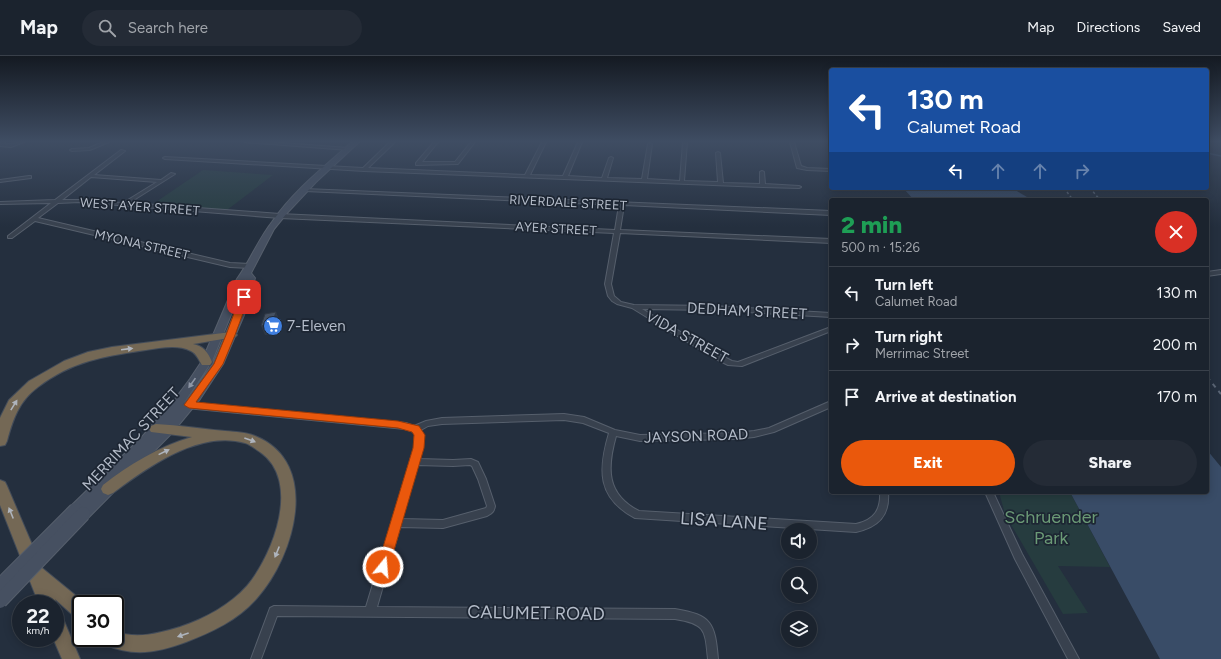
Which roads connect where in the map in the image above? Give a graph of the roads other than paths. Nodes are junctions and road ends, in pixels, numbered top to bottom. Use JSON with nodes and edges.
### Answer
{"nodes":[{"id":1,"x":98,"y":170,"type":"edge"},
{"id":2,"x":326,"y":170,"type":"edge"},
{"id":3,"x":367,"y":170,"type":"edge"},
{"id":4,"x":530,"y":170,"type":"edge"},
{"id":5,"x":568,"y":170,"type":"edge"},
{"id":6,"x":607,"y":170,"type":"edge"},
{"id":7,"x":646,"y":170,"type":"edge"},
{"id":8,"x":683,"y":170,"type":"edge"},
{"id":9,"x":720,"y":170,"type":"edge"},
{"id":10,"x":411,"y":172,"type":"joint"},
{"id":11,"x":762,"y":172,"type":"dead end"},
{"id":12,"x":173,"y":174,"type":"dead end"},
{"id":13,"x":90,"y":176,"type":"junction"},
{"id":14,"x":527,"y":176,"type":"junction"},
{"id":15,"x":29,"y":177,"type":"dead end"},
{"id":16,"x":565,"y":178,"type":"junction"},
{"id":17,"x":604,"y":180,"type":"junction"},
{"id":18,"x":0,"y":181,"type":"edge"},
{"id":19,"x":162,"y":181,"type":"junction"},
{"id":20,"x":644,"y":181,"type":"junction"},
{"id":21,"x":682,"y":183,"type":"junction"},
{"id":22,"x":721,"y":184,"type":"junction"},
{"id":23,"x":763,"y":186,"type":"junction"},
{"id":24,"x":799,"y":188,"type":"dead end"},
{"id":25,"x":305,"y":190,"type":"junction"},
{"id":26,"x":56,"y":202,"type":"junction"},
{"id":27,"x":0,"y":204,"type":"edge"},
{"id":28,"x":124,"y":204,"type":"junction"},
{"id":29,"x":622,"y":204,"type":"junction"},
{"id":30,"x":829,"y":213,"type":"edge"},
{"id":31,"x":280,"y":216,"type":"junction"},
{"id":32,"x":34,"y":219,"type":"junction"},
{"id":33,"x":617,"y":231,"type":"junction"},
{"id":34,"x":10,"y":237,"type":"dead end"},
{"id":35,"x":829,"y":241,"type":"edge"},
{"id":36,"x":249,"y":270,"type":"junction"},
{"id":37,"x":1221,"y":272,"type":"edge"},
{"id":38,"x":1209,"y":274,"type":"edge"},
{"id":39,"x":634,"y":307,"type":"junction"},
{"id":40,"x":829,"y":315,"type":"edge"},
{"id":41,"x":829,"y":330,"type":"edge"},
{"id":42,"x":231,"y":335,"type":"junction"},
{"id":43,"x":217,"y":337,"type":"junction"},
{"id":44,"x":171,"y":344,"type":"junction"},
{"id":45,"x":206,"y":362,"type":"junction"},
{"id":46,"x":177,"y":404,"type":"junction"},
{"id":47,"x":189,"y":405,"type":"junction"},
{"id":48,"x":829,"y":405,"type":"edge"},
{"id":49,"x":162,"y":429,"type":"junction"},
{"id":50,"x":415,"y":429,"type":"junction"},
{"id":51,"x":613,"y":432,"type":"junction"},
{"id":52,"x":226,"y":436,"type":"junction"},
{"id":53,"x":0,"y":441,"type":"edge"},
{"id":54,"x":414,"y":462,"type":"junction"},
{"id":55,"x":0,"y":486,"type":"edge"},
{"id":56,"x":108,"y":489,"type":"junction"},
{"id":57,"x":884,"y":494,"type":"edge"},
{"id":58,"x":990,"y":494,"type":"edge"},
{"id":59,"x":80,"y":512,"type":"junction"},
{"id":60,"x":396,"y":523,"type":"junction"},
{"id":61,"x":36,"y":572,"type":"junction"},
{"id":62,"x":0,"y":586,"type":"edge"},
{"id":63,"x":45,"y":595,"type":"edge"},
{"id":64,"x":0,"y":601,"type":"edge"},
{"id":65,"x":72,"y":603,"type":"edge"},
{"id":66,"x":370,"y":612,"type":"junction"},
{"id":67,"x":64,"y":642,"type":"edge"},
{"id":68,"x":124,"y":642,"type":"edge"},
{"id":69,"x":71,"y":659,"type":"edge"},
{"id":70,"x":256,"y":659,"type":"edge"},
{"id":71,"x":713,"y":659,"type":"edge"},
{"id":72,"x":1074,"y":659,"type":"edge"}],
"edges":[{"from":1,"to":13,"type":"street"},
{"from":2,"to":25,"type":"main road"},
{"from":3,"to":10,"type":"street"},
{"from":4,"to":14,"type":"street"},
{"from":5,"to":16,"type":"street"},
{"from":6,"to":17,"type":"street"},
{"from":7,"to":20,"type":"street"},
{"from":8,"to":21,"type":"street"},
{"from":9,"to":22,"type":"street"},
{"from":10,"to":14,"type":"street"},
{"from":11,"to":23,"type":"street"},
{"from":12,"to":19,"type":"street"},
{"from":13,"to":19,"type":"street"},
{"from":13,"to":26,"type":"street"},
{"from":14,"to":16,"type":"street"},
{"from":15,"to":18,"type":"street"},
{"from":16,"to":17,"type":"street"},
{"from":17,"to":20,"type":"street"},
{"from":19,"to":28,"type":"street"},
{"from":20,"to":21,"type":"street"},
{"from":21,"to":22,"type":"street"},
{"from":22,"to":23,"type":"street"},
{"from":23,"to":24,"type":"street"},
{"from":25,"to":29,"type":"street","name":"RIVERDALE STREET"},
{"from":25,"to":31,"type":"main road"},
{"from":26,"to":27,"type":"street","name":"WEST AYER STREET"},
{"from":26,"to":28,"type":"street","name":"WEST AYER STREET"},
{"from":26,"to":32,"type":"street"},
{"from":28,"to":31,"type":"street","name":"WEST AYER STREET"},
{"from":29,"to":30,"type":"street","name":"RIVERDALE STREET"},
{"from":29,"to":33,"type":"street"},
{"from":31,"to":33,"type":"street","name":"AYER STREET"},
{"from":31,"to":36,"type":"main road"},
{"from":32,"to":34,"type":"street"},
{"from":32,"to":36,"type":"street","name":"MYONA STREET"},
{"from":33,"to":35,"type":"street","name":"AYER STREET"},
{"from":33,"to":39,"type":"street","name":"DEDHAM STREET"},
{"from":36,"to":42,"type":"main road","name":"MERRIMAC STREET"},
{"from":36,"to":43,"type":"main road","name":"MERRIMAC STREET"},
{"from":37,"to":38,"type":"street"},
{"from":39,"to":40,"type":"street","name":"DEDHAM STREET"},
{"from":39,"to":41,"type":"street","name":"VIDA STREET"},
{"from":42,"to":43,"type":"highway"},
{"from":42,"to":47,"type":"main road","name":"MERRIMAC STREET"},
{"from":43,"to":44,"type":"highway"},
{"from":43,"to":45,"type":"main road","name":"MERRIMAC STREET"},
{"from":44,"to":45,"type":"highway"},
{"from":53,"to":44,"type":"highway","one_way":true},
{"from":45,"to":46,"type":"main road","name":"MERRIMAC STREET","one_way":true},
{"from":46,"to":47,"type":"street"},
{"from":46,"to":49,"type":"main road","name":"MERRIMAC STREET"},
{"from":47,"to":49,"type":"main road","name":"MERRIMAC STREET"},
{"from":47,"to":50,"type":"street"},
{"from":48,"to":51,"type":"street","name":"JAYSON ROAD"},
{"from":49,"to":52,"type":"highway"},
{"from":49,"to":56,"type":"main road","name":"MERRIMAC STREET"},
{"from":49,"to":59,"type":"main road","name":"MERRIMAC STREET"},
{"from":50,"to":51,"type":"street","name":"JAYSON ROAD"},
{"from":50,"to":54,"type":"street"},
{"from":51,"to":57,"type":"street","name":"LISA LANE"},
{"from":56,"to":52,"type":"highway","one_way":true},
{"from":52,"to":68,"type":"highway","one_way":true},
{"from":54,"to":60,"type":"street"},
{"from":54,"to":60,"type":"street"},
{"from":61,"to":55,"type":"highway","one_way":true},
{"from":56,"to":59,"type":"main road","name":"MERRIMAC STREET"},
{"from":58,"to":72,"type":"street"},
{"from":59,"to":62,"type":"main road","name":"MERRIMAC STREET","bridge":true},
{"from":59,"to":64,"type":"main road","name":"MERRIMAC STREET","bridge":true},
{"from":60,"to":66,"type":"street"},
{"from":61,"to":63,"type":"highway"},
{"from":61,"to":65,"type":"highway"},
{"from":66,"to":70,"type":"street","name":"CALUMET ROAD"},
{"from":66,"to":71,"type":"street","name":"CALUMET ROAD"},
{"from":67,"to":69,"type":"highway"}]}
